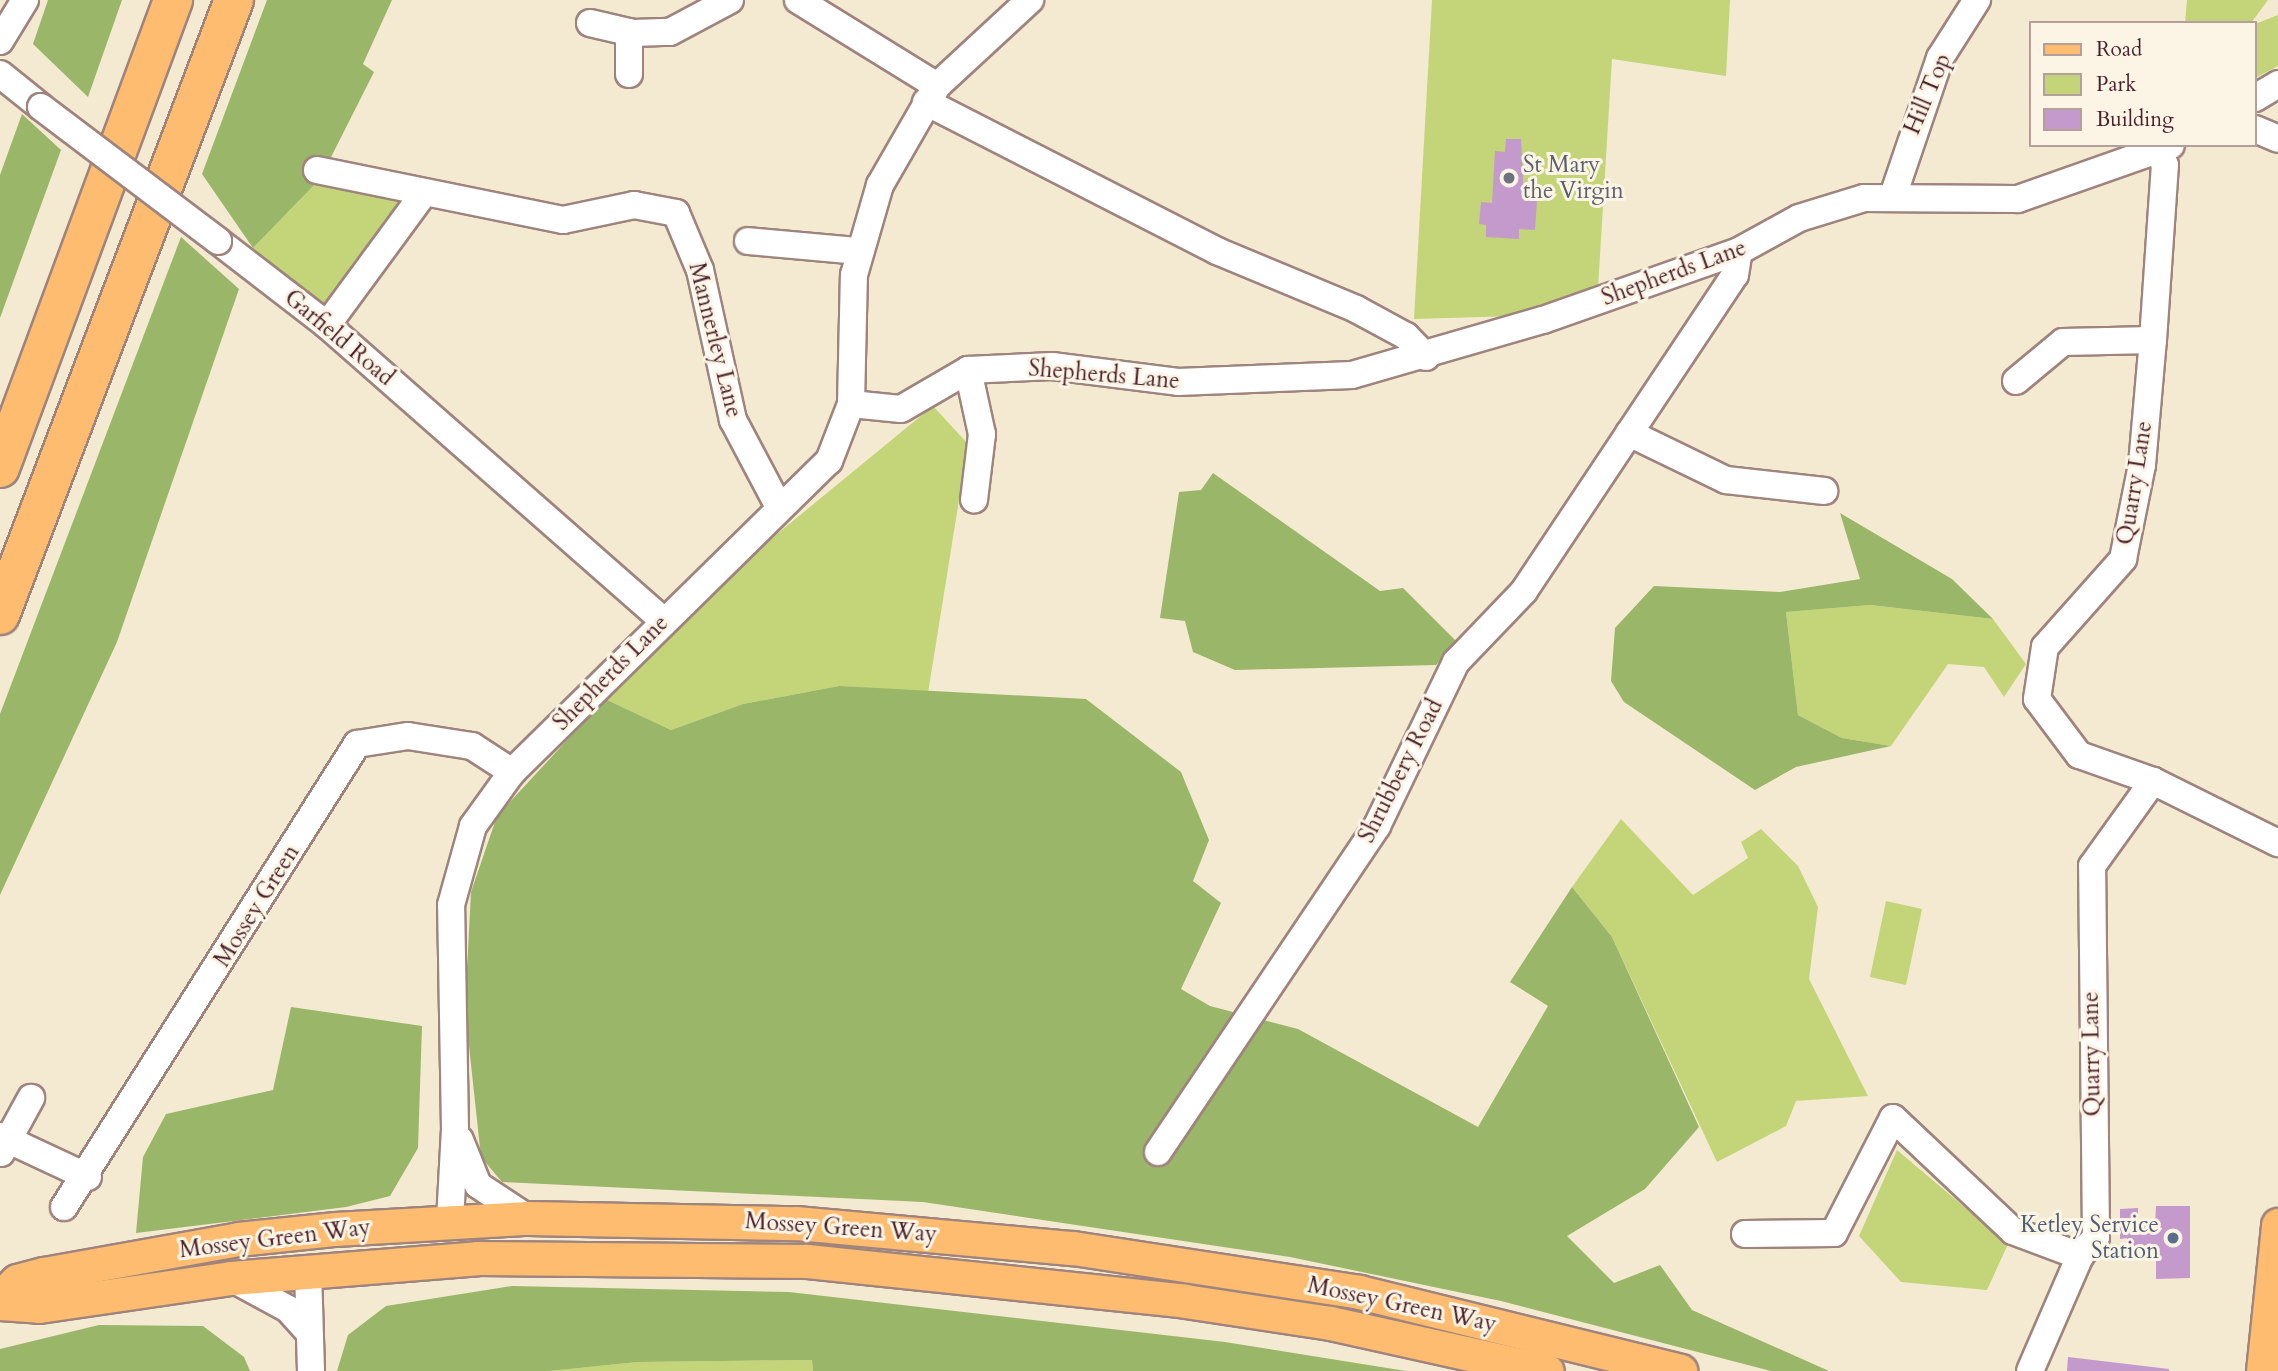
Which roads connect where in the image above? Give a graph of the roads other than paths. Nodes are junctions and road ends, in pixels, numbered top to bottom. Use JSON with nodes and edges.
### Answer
{"nodes":[{"id":1,"x":25,"y":0,"type":"edge"},
{"id":2,"x":173,"y":0,"type":"edge"},
{"id":3,"x":234,"y":0,"type":"edge"},
{"id":4,"x":730,"y":0,"type":"edge"},
{"id":5,"x":798,"y":0,"type":"edge"},
{"id":6,"x":1030,"y":0,"type":"edge"},
{"id":7,"x":1977,"y":0,"type":"edge"},
{"id":8,"x":590,"y":23,"type":"dead end"},
{"id":9,"x":629,"y":32,"type":"junction"},
{"id":10,"x":0,"y":41,"type":"edge"},
{"id":11,"x":0,"y":74,"type":"edge"},
{"id":12,"x":629,"y":74,"type":"dead end"},
{"id":13,"x":2278,"y":84,"type":"edge"},
{"id":14,"x":932,"y":94,"type":"junction"},
{"id":15,"x":2257,"y":97,"type":"edge"},
{"id":16,"x":2257,"y":130,"type":"edge"},
{"id":17,"x":2278,"y":139,"type":"edge"},
{"id":18,"x":2165,"y":148,"type":"edge"},
{"id":19,"x":317,"y":170,"type":"dead end"},
{"id":20,"x":424,"y":193,"type":"junction"},
{"id":21,"x":1894,"y":193,"type":"junction"},
{"id":22,"x":748,"y":241,"type":"dead end"},
{"id":23,"x":858,"y":251,"type":"junction"},
{"id":24,"x":1739,"y":251,"type":"junction"},
{"id":25,"x":327,"y":325,"type":"junction"},
{"id":26,"x":2153,"y":340,"type":"junction"},
{"id":27,"x":1426,"y":357,"type":"junction"},
{"id":28,"x":968,"y":370,"type":"junction"},
{"id":29,"x":2016,"y":381,"type":"dead end"},
{"id":30,"x":851,"y":404,"type":"junction"},
{"id":31,"x":1629,"y":433,"type":"junction"},
{"id":32,"x":0,"y":468,"type":"edge"},
{"id":33,"x":1824,"y":491,"type":"dead end"},
{"id":34,"x":974,"y":500,"type":"dead end"},
{"id":35,"x":779,"y":507,"type":"junction"},
{"id":36,"x":0,"y":615,"type":"edge"},
{"id":37,"x":664,"y":621,"type":"junction"},
{"id":38,"x":512,"y":772,"type":"junction"},
{"id":39,"x":2153,"y":781,"type":"junction"},
{"id":40,"x":2278,"y":843,"type":"edge"},
{"id":41,"x":32,"y":1098,"type":"dead end"},
{"id":42,"x":455,"y":1129,"type":"junction"},
{"id":43,"x":4,"y":1144,"type":"edge"},
{"id":44,"x":1158,"y":1152,"type":"dead end"},
{"id":45,"x":88,"y":1177,"type":"junction"},
{"id":46,"x":65,"y":1207,"type":"dead end"},
{"id":47,"x":528,"y":1218,"type":"junction"},
{"id":48,"x":450,"y":1221,"type":"junction"},
{"id":49,"x":2278,"y":1225,"type":"edge"},
{"id":50,"x":1745,"y":1234,"type":"dead end"},
{"id":51,"x":2080,"y":1256,"type":"junction"},
{"id":52,"x":807,"y":1261,"type":"junction"},
{"id":53,"x":308,"y":1270,"type":"junction"},
{"id":54,"x":44,"y":1274,"type":"junction"},
{"id":55,"x":231,"y":1278,"type":"junction"},
{"id":56,"x":0,"y":1300,"type":"edge"},
{"id":57,"x":309,"y":1332,"type":"junction"},
{"id":58,"x":311,"y":1371,"type":"edge"},
{"id":59,"x":1547,"y":1371,"type":"edge"},
{"id":60,"x":1680,"y":1371,"type":"edge"},
{"id":61,"x":2030,"y":1371,"type":"edge"},
{"id":62,"x":2263,"y":1371,"type":"edge"}],
"edges":[{"from":1,"to":10,"type":"street"},
{"from":2,"to":32,"type":"highway"},
{"from":3,"to":36,"type":"highway"},
{"from":4,"to":9,"type":"street"},
{"from":5,"to":14,"type":"street"},
{"from":6,"to":14,"type":"street"},
{"from":7,"to":21,"type":"street","name":"Hill Top"},
{"from":8,"to":9,"type":"street"},
{"from":9,"to":12,"type":"street"},
{"from":11,"to":25,"type":"street","name":"Garfield Road","bridge":true},
{"from":13,"to":15,"type":"street"},
{"from":14,"to":23,"type":"street"},
{"from":14,"to":27,"type":"street"},
{"from":16,"to":17,"type":"street"},
{"from":18,"to":21,"type":"street","name":"Shepherds Lane"},
{"from":18,"to":26,"type":"street","name":"Quarry Lane"},
{"from":19,"to":20,"type":"street","name":"Mannerley Lane"},
{"from":20,"to":25,"type":"street"},
{"from":20,"to":35,"type":"street","name":"Mannerley Lane"},
{"from":21,"to":24,"type":"street","name":"Shepherds Lane"},
{"from":22,"to":23,"type":"street"},
{"from":23,"to":30,"type":"street"},
{"from":24,"to":27,"type":"street","name":"Shepherds Lane"},
{"from":24,"to":31,"type":"street","name":"Shrubbery Road"},
{"from":25,"to":37,"type":"street","name":"Garfield Road"},
{"from":26,"to":29,"type":"street"},
{"from":26,"to":39,"type":"street","name":"Quarry Lane"},
{"from":27,"to":28,"type":"street","name":"Shepherds Lane"},
{"from":28,"to":30,"type":"street","name":"Shepherds Lane"},
{"from":28,"to":34,"type":"street"},
{"from":30,"to":35,"type":"street","name":"Shepherds Lane"},
{"from":31,"to":33,"type":"street"},
{"from":31,"to":44,"type":"street","name":"Shrubbery Road"},
{"from":35,"to":37,"type":"street","name":"Shepherds Lane"},
{"from":37,"to":38,"type":"street","name":"Shepherds Lane"},
{"from":38,"to":42,"type":"street","name":"Shepherds Lane"},
{"from":38,"to":45,"type":"street","name":"Mossey Green"},
{"from":39,"to":40,"type":"street","name":"Quarry Lane"},
{"from":39,"to":51,"type":"street","name":"Quarry Lane"},
{"from":41,"to":43,"type":"street"},
{"from":42,"to":47,"type":"street"},
{"from":42,"to":48,"type":"street","name":"Shepherds Lane"},
{"from":43,"to":45,"type":"street"},
{"from":45,"to":46,"type":"street","name":"Mossey Green"},
{"from":47,"to":48,"type":"main road","name":"Mossey Green Way"},
{"from":47,"to":60,"type":"main road","name":"Mossey Green Way"},
{"from":48,"to":52,"type":"main road"},
{"from":48,"to":54,"type":"main road","name":"Mossey Green Way"},
{"from":49,"to":62,"type":"main road"},
{"from":50,"to":51,"type":"street"},
{"from":51,"to":61,"type":"street","name":"Quarry Lane"},
{"from":52,"to":53,"type":"main road","name":"Mossey Green Way"},
{"from":52,"to":59,"type":"main road","name":"Mossey Green Way"},
{"from":53,"to":54,"type":"main road"},
{"from":53,"to":55,"type":"main road","name":"Mossey Green Way"},
{"from":53,"to":57,"type":"street"},
{"from":54,"to":56,"type":"main road","name":"Mossey Green Way"},
{"from":55,"to":56,"type":"main road","name":"Mossey Green Way"},
{"from":55,"to":57,"type":"street"},
{"from":57,"to":58,"type":"street"}]}
